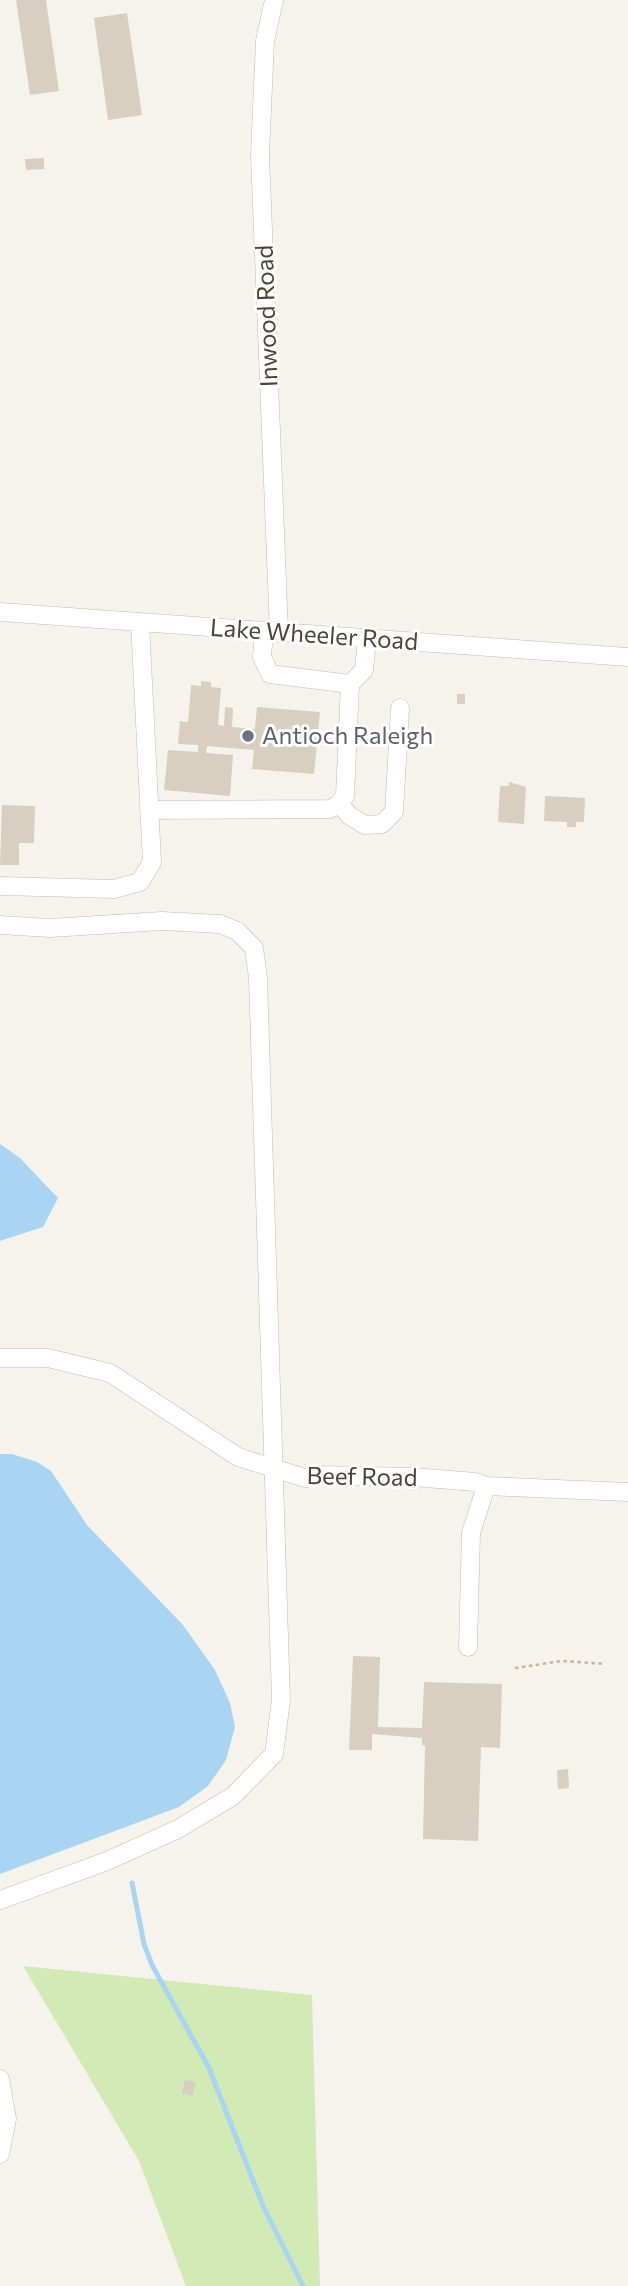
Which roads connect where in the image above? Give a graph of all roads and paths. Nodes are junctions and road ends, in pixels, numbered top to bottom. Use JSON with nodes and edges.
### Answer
{"nodes":[{"id":1,"x":269,"y":6,"type":"edge"},
{"id":2,"x":0,"y":612,"type":"edge"},
{"id":3,"x":0,"y":621,"type":"edge"},
{"id":4,"x":140,"y":622,"type":"junction"},
{"id":5,"x":272,"y":632,"type":"junction"},
{"id":6,"x":367,"y":639,"type":"junction"},
{"id":7,"x":628,"y":657,"type":"edge"},
{"id":8,"x":350,"y":684,"type":"junction"},
{"id":9,"x":400,"y":708,"type":"dead end"},
{"id":10,"x":340,"y":804,"type":"junction"},
{"id":11,"x":149,"y":810,"type":"junction"},
{"id":12,"x":0,"y":887,"type":"edge"},
{"id":13,"x":0,"y":925,"type":"edge"},
{"id":14,"x":0,"y":1358,"type":"edge"},
{"id":15,"x":274,"y":1470,"type":"junction"},
{"id":16,"x":486,"y":1486,"type":"junction"},
{"id":17,"x":628,"y":1492,"type":"edge"},
{"id":18,"x":468,"y":1647,"type":"dead end"},
{"id":19,"x":605,"y":1664,"type":"dead end"},
{"id":20,"x":515,"y":1668,"type":"dead end"},
{"id":21,"x":0,"y":1899,"type":"edge"},
{"id":22,"x":0,"y":2079,"type":"edge"},
{"id":23,"x":0,"y":2154,"type":"edge"}],
"edges":[{"from":1,"to":5,"type":"street","name":"Inwood Road"},
{"from":2,"to":3,"type":"street"},
{"from":2,"to":4,"type":"street","name":"Lake Wheeler Road"},
{"from":4,"to":5,"type":"street","name":"Lake Wheeler Road"},
{"from":4,"to":11,"type":"street"},
{"from":5,"to":6,"type":"street","name":"Lake Wheeler Road"},
{"from":5,"to":8,"type":"street","name":"Inwood Road"},
{"from":6,"to":7,"type":"street","name":"Lake Wheeler Road"},
{"from":6,"to":8,"type":"street"},
{"from":8,"to":10,"type":"street"},
{"from":9,"to":10,"type":"street"},
{"from":10,"to":11,"type":"street"},
{"from":11,"to":12,"type":"street"},
{"from":13,"to":15,"type":"street"},
{"from":14,"to":15,"type":"street","name":"Beef Road"},
{"from":15,"to":16,"type":"street","name":"Beef Road"},
{"from":15,"to":21,"type":"street"},
{"from":16,"to":17,"type":"street","name":"Beef Road"},
{"from":16,"to":18,"type":"street"},
{"from":19,"to":20,"type":"path"},
{"from":22,"to":23,"type":"street"}]}
